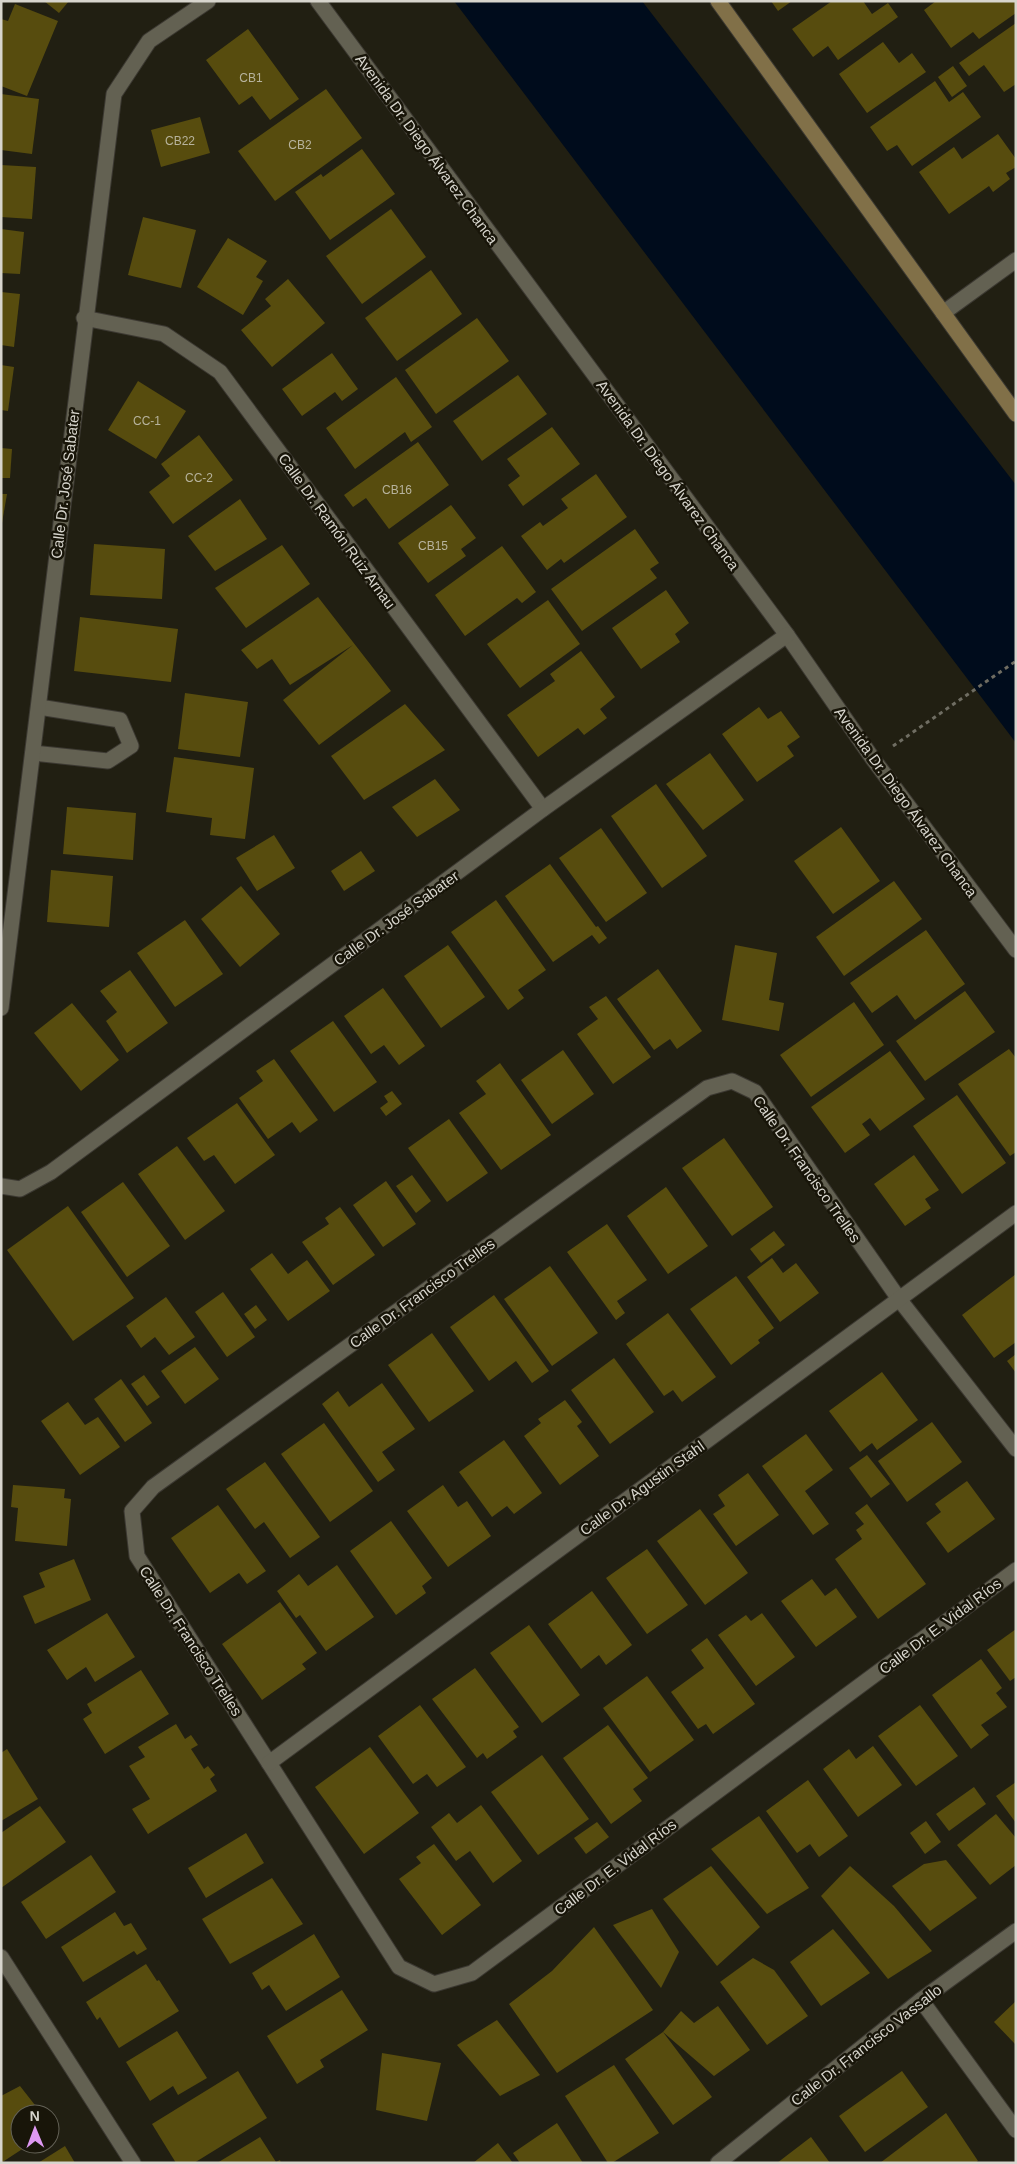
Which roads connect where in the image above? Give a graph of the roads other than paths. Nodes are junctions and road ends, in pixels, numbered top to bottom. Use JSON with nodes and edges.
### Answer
{"nodes":[{"id":1,"x":208,"y":1,"type":"edge"},
{"id":2,"x":318,"y":1,"type":"edge"},
{"id":3,"x":718,"y":1,"type":"edge"},
{"id":4,"x":1016,"y":260,"type":"edge"},
{"id":5,"x":943,"y":313,"type":"junction"},
{"id":6,"x":84,"y":318,"type":"junction"},
{"id":7,"x":1016,"y":414,"type":"edge"},
{"id":8,"x":786,"y":635,"type":"junction"},
{"id":9,"x":39,"y":707,"type":"junction"},
{"id":10,"x":33,"y":753,"type":"junction"},
{"id":11,"x":543,"y":809,"type":"junction"},
{"id":12,"x":1016,"y":950,"type":"edge"},
{"id":13,"x":1,"y":1008,"type":"edge"},
{"id":14,"x":1,"y":1186,"type":"edge"},
{"id":15,"x":1016,"y":1213,"type":"edge"},
{"id":16,"x":899,"y":1300,"type":"junction"},
{"id":17,"x":1016,"y":1449,"type":"edge"},
{"id":18,"x":1016,"y":1570,"type":"edge"},
{"id":19,"x":269,"y":1763,"type":"junction"},
{"id":20,"x":1016,"y":1931,"type":"edge"},
{"id":21,"x":1,"y":1957,"type":"edge"},
{"id":22,"x":921,"y":2000,"type":"junction"},
{"id":23,"x":1016,"y":2130,"type":"edge"},
{"id":24,"x":133,"y":2163,"type":"edge"},
{"id":25,"x":718,"y":2163,"type":"edge"}],
"edges":[{"from":1,"to":6,"type":"street","name":"Calle Dr. José Sabater"},
{"from":2,"to":8,"type":"street","name":"Avenida Dr. Diego Álvarez Chanca"},
{"from":3,"to":5,"type":"street"},
{"from":4,"to":5,"type":"street"},
{"from":5,"to":7,"type":"street"},
{"from":6,"to":9,"type":"street","name":"Calle Dr. José Sabater"},
{"from":6,"to":11,"type":"street","name":"Calle Dr. Ramón Ruiz Arnau"},
{"from":8,"to":11,"type":"street","name":"Calle Dr. José Sabater"},
{"from":8,"to":12,"type":"street","name":"Avenida Dr. Diego Álvarez Chanca"},
{"from":9,"to":10,"type":"street","name":"Calle Dr. José Sabater"},
{"from":9,"to":10,"type":"street"},
{"from":10,"to":13,"type":"street","name":"Calle Dr. José Sabater"},
{"from":11,"to":14,"type":"street","name":"Calle Dr. José Sabater"},
{"from":15,"to":16,"type":"street","name":"Calle Dr. Agustin Stahl"},
{"from":16,"to":17,"type":"street"},
{"from":16,"to":19,"type":"street","name":"Calle Dr. Agustin Stahl"},
{"from":16,"to":19,"type":"street","name":"Calle Dr. Francisco Trelles"},
{"from":18,"to":19,"type":"street","name":"Calle Dr. E. Vidal Ríos"},
{"from":20,"to":22,"type":"street","name":"Calle Dr. Francisco Vassallo"},
{"from":21,"to":24,"type":"street"},
{"from":22,"to":23,"type":"street"},
{"from":22,"to":25,"type":"street","name":"Calle Dr. Francisco Vassallo"}]}
